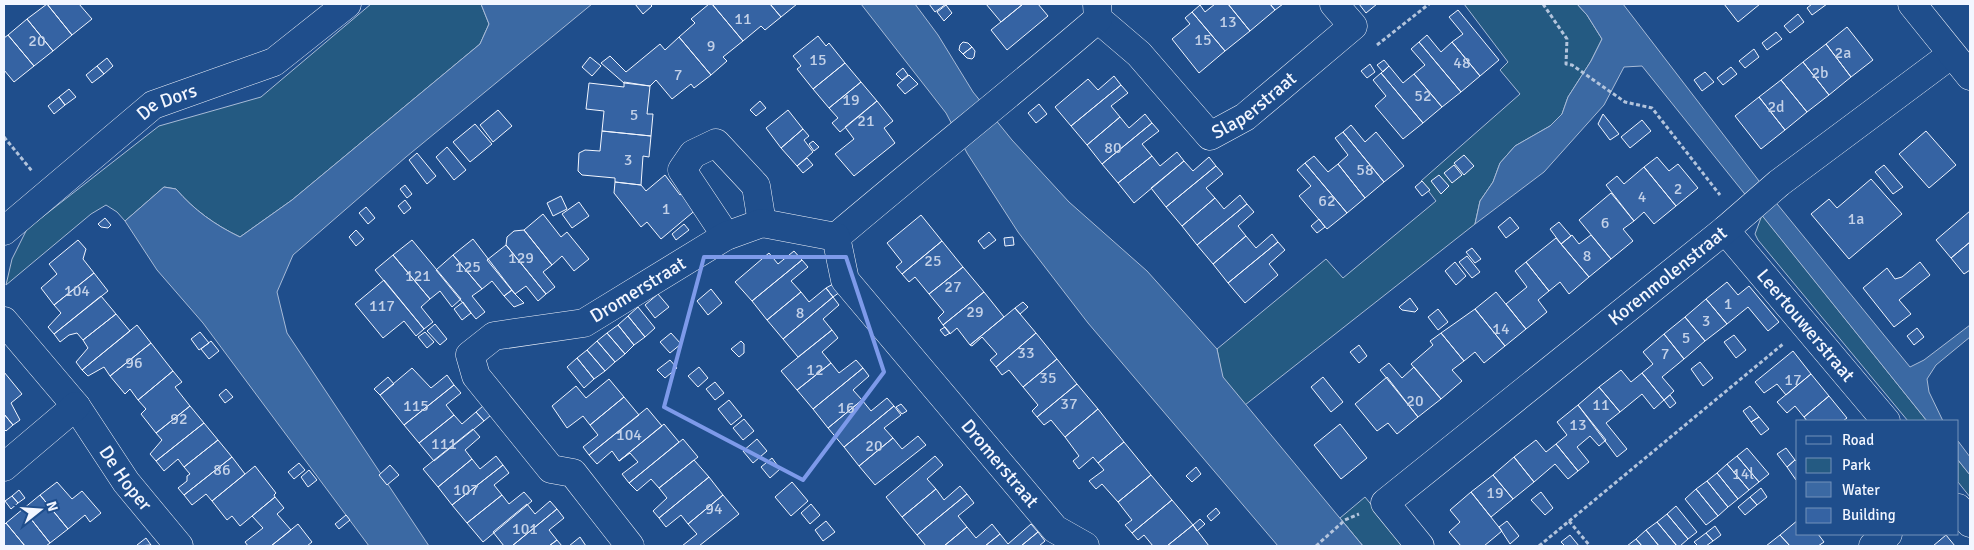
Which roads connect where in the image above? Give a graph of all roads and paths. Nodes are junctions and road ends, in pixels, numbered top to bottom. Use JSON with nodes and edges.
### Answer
{"nodes":[{"id":1,"x":347,"y":4,"type":"edge"},
{"id":2,"x":1334,"y":4,"type":"edge"},
{"id":3,"x":1429,"y":4,"type":"edge"},
{"id":4,"x":1543,"y":4,"type":"edge"},
{"id":5,"x":1912,"y":4,"type":"edge"},
{"id":6,"x":1097,"y":11,"type":"edge"},
{"id":7,"x":1353,"y":26,"type":"junction"},
{"id":8,"x":1952,"y":54,"type":"junction"},
{"id":9,"x":1970,"y":76,"type":"edge"},
{"id":10,"x":4,"y":137,"type":"edge"},
{"id":11,"x":49,"y":192,"type":"junction"},
{"id":12,"x":1737,"y":219,"type":"junction"},
{"id":13,"x":762,"y":223,"type":"junction"},
{"id":14,"x":4,"y":231,"type":"edge"},
{"id":15,"x":726,"y":236,"type":"junction"},
{"id":16,"x":836,"y":237,"type":"junction"},
{"id":17,"x":4,"y":321,"type":"edge"},
{"id":18,"x":1807,"y":325,"type":"junction"},
{"id":19,"x":76,"y":406,"type":"junction"},
{"id":20,"x":1885,"y":420,"type":"edge"},
{"id":21,"x":4,"y":467,"type":"edge"},
{"id":22,"x":1959,"y":509,"type":"edge"},
{"id":23,"x":1345,"y":520,"type":"dead end"},
{"id":24,"x":1569,"y":521,"type":"junction"},
{"id":25,"x":1970,"y":523,"type":"edge"},
{"id":26,"x":1887,"y":535,"type":"edge"},
{"id":27,"x":179,"y":546,"type":"edge"},
{"id":28,"x":630,"y":546,"type":"edge"},
{"id":29,"x":1085,"y":546,"type":"edge"},
{"id":30,"x":1316,"y":546,"type":"edge"},
{"id":31,"x":1420,"y":546,"type":"edge"},
{"id":32,"x":1539,"y":546,"type":"edge"},
{"id":33,"x":1590,"y":546,"type":"edge"},
{"id":34,"x":1873,"y":546,"type":"edge"}],
"edges":[{"from":1,"to":11,"type":"street","name":"De Dors"},
{"from":2,"to":7,"type":"street"},
{"from":3,"to":7,"type":"path"},
{"from":4,"to":12,"type":"path"},
{"from":5,"to":8,"type":"street"},
{"from":6,"to":7,"type":"street","name":"Slaperstraat"},
{"from":6,"to":16,"type":"street","name":"Slaperstraat"},
{"from":8,"to":9,"type":"street"},
{"from":8,"to":12,"type":"street","name":"Korenmolenstraat"},
{"from":10,"to":11,"type":"path"},
{"from":11,"to":14,"type":"street","name":"De Dors"},
{"from":12,"to":18,"type":"street","name":"Leertouwerstraat"},
{"from":12,"to":31,"type":"street","name":"Korenmolenstraat"},
{"from":13,"to":15,"type":"street","name":"Dromerstraat"},
{"from":13,"to":15,"type":"street"},
{"from":13,"to":16,"type":"street"},
{"from":15,"to":28,"type":"street","name":"Dromerstraat"},
{"from":16,"to":29,"type":"street","name":"Dromerstraat"},
{"from":17,"to":19,"type":"street","name":"De Hoper"},
{"from":18,"to":20,"type":"street","name":"Leertouwerstraat"},
{"from":18,"to":24,"type":"path"},
{"from":19,"to":21,"type":"street"},
{"from":19,"to":27,"type":"street","name":"De Hoper"},
{"from":22,"to":25,"type":"street"},
{"from":23,"to":30,"type":"path"},
{"from":24,"to":32,"type":"path"},
{"from":24,"to":33,"type":"path"},
{"from":26,"to":34,"type":"street"}]}
